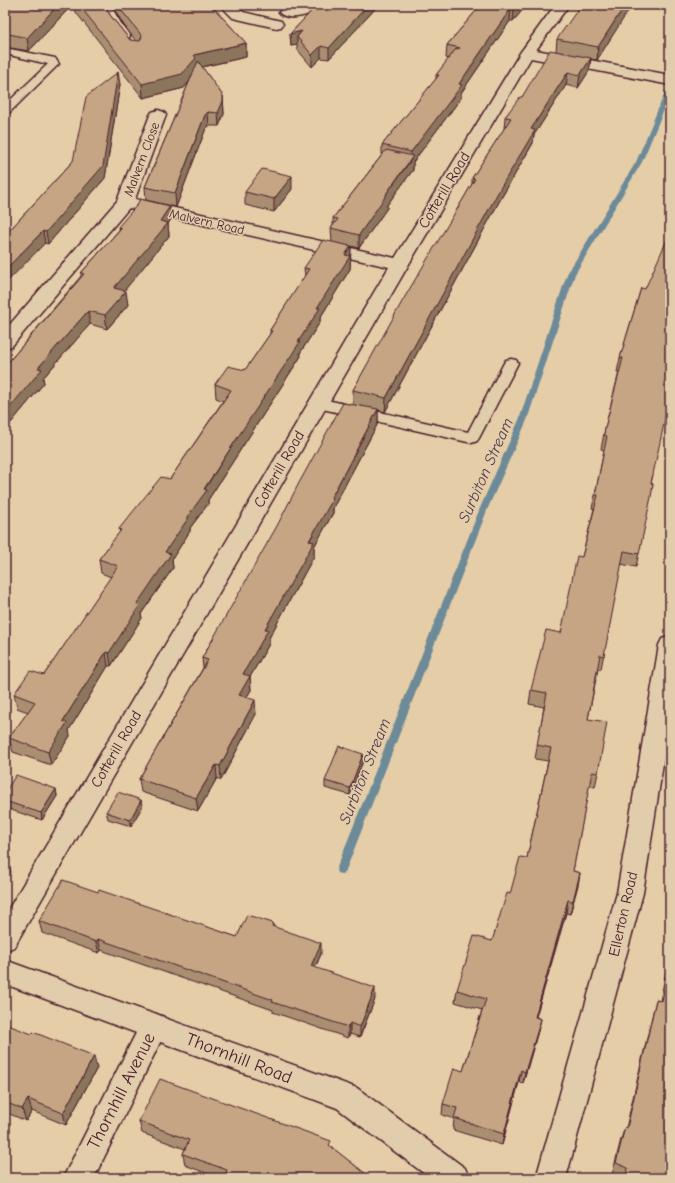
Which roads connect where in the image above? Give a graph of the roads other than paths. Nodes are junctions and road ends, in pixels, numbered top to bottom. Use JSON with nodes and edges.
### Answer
{"nodes":[{"id":1,"x":105,"y":5,"type":"edge"},
{"id":2,"x":227,"y":5,"type":"edge"},
{"id":3,"x":316,"y":5,"type":"edge"},
{"id":4,"x":562,"y":5,"type":"edge"},
{"id":5,"x":276,"y":23,"type":"joint"},
{"id":6,"x":132,"y":45,"type":"edge"},
{"id":7,"x":5,"y":52,"type":"edge"},
{"id":8,"x":527,"y":53,"type":"junction"},
{"id":9,"x":670,"y":80,"type":"edge"},
{"id":10,"x":5,"y":111,"type":"edge"},
{"id":11,"x":158,"y":115,"type":"dead end"},
{"id":12,"x":125,"y":202,"type":"junction"},
{"id":13,"x":400,"y":264,"type":"junction"},
{"id":14,"x":5,"y":342,"type":"edge"},
{"id":15,"x":511,"y":363,"type":"dead end"},
{"id":16,"x":318,"y":403,"type":"junction"},
{"id":17,"x":670,"y":645,"type":"edge"},
{"id":18,"x":5,"y":939,"type":"edge"},
{"id":19,"x":5,"y":972,"type":"edge"},
{"id":20,"x":154,"y":1026,"type":"junction"},
{"id":21,"x":78,"y":1178,"type":"edge"},
{"id":22,"x":454,"y":1178,"type":"edge"},
{"id":23,"x":551,"y":1178,"type":"edge"}],
"edges":[{"from":1,"to":6,"type":"lane"},
{"from":2,"to":5,"type":"street"},
{"from":3,"to":5,"type":"lane"},
{"from":4,"to":8,"type":"street","name":"Cotterill Road"},
{"from":7,"to":10,"type":"lane"},
{"from":8,"to":9,"type":"street"},
{"from":8,"to":13,"type":"street","name":"Cotterill Road"},
{"from":11,"to":12,"type":"street","name":"Malvern Close"},
{"from":12,"to":13,"type":"street","name":"Malvern Road"},
{"from":12,"to":14,"type":"street"},
{"from":13,"to":16,"type":"street","name":"Cotterill Road"},
{"from":15,"to":16,"type":"lane"},
{"from":16,"to":18,"type":"street","name":"Cotterill Road"},
{"from":17,"to":23,"type":"street","name":"Ellerton Road"},
{"from":19,"to":20,"type":"street","name":"Thornhill Road"},
{"from":20,"to":21,"type":"street","name":"Thornhill Avenue"},
{"from":20,"to":22,"type":"street","name":"Thornhill Road"}]}
